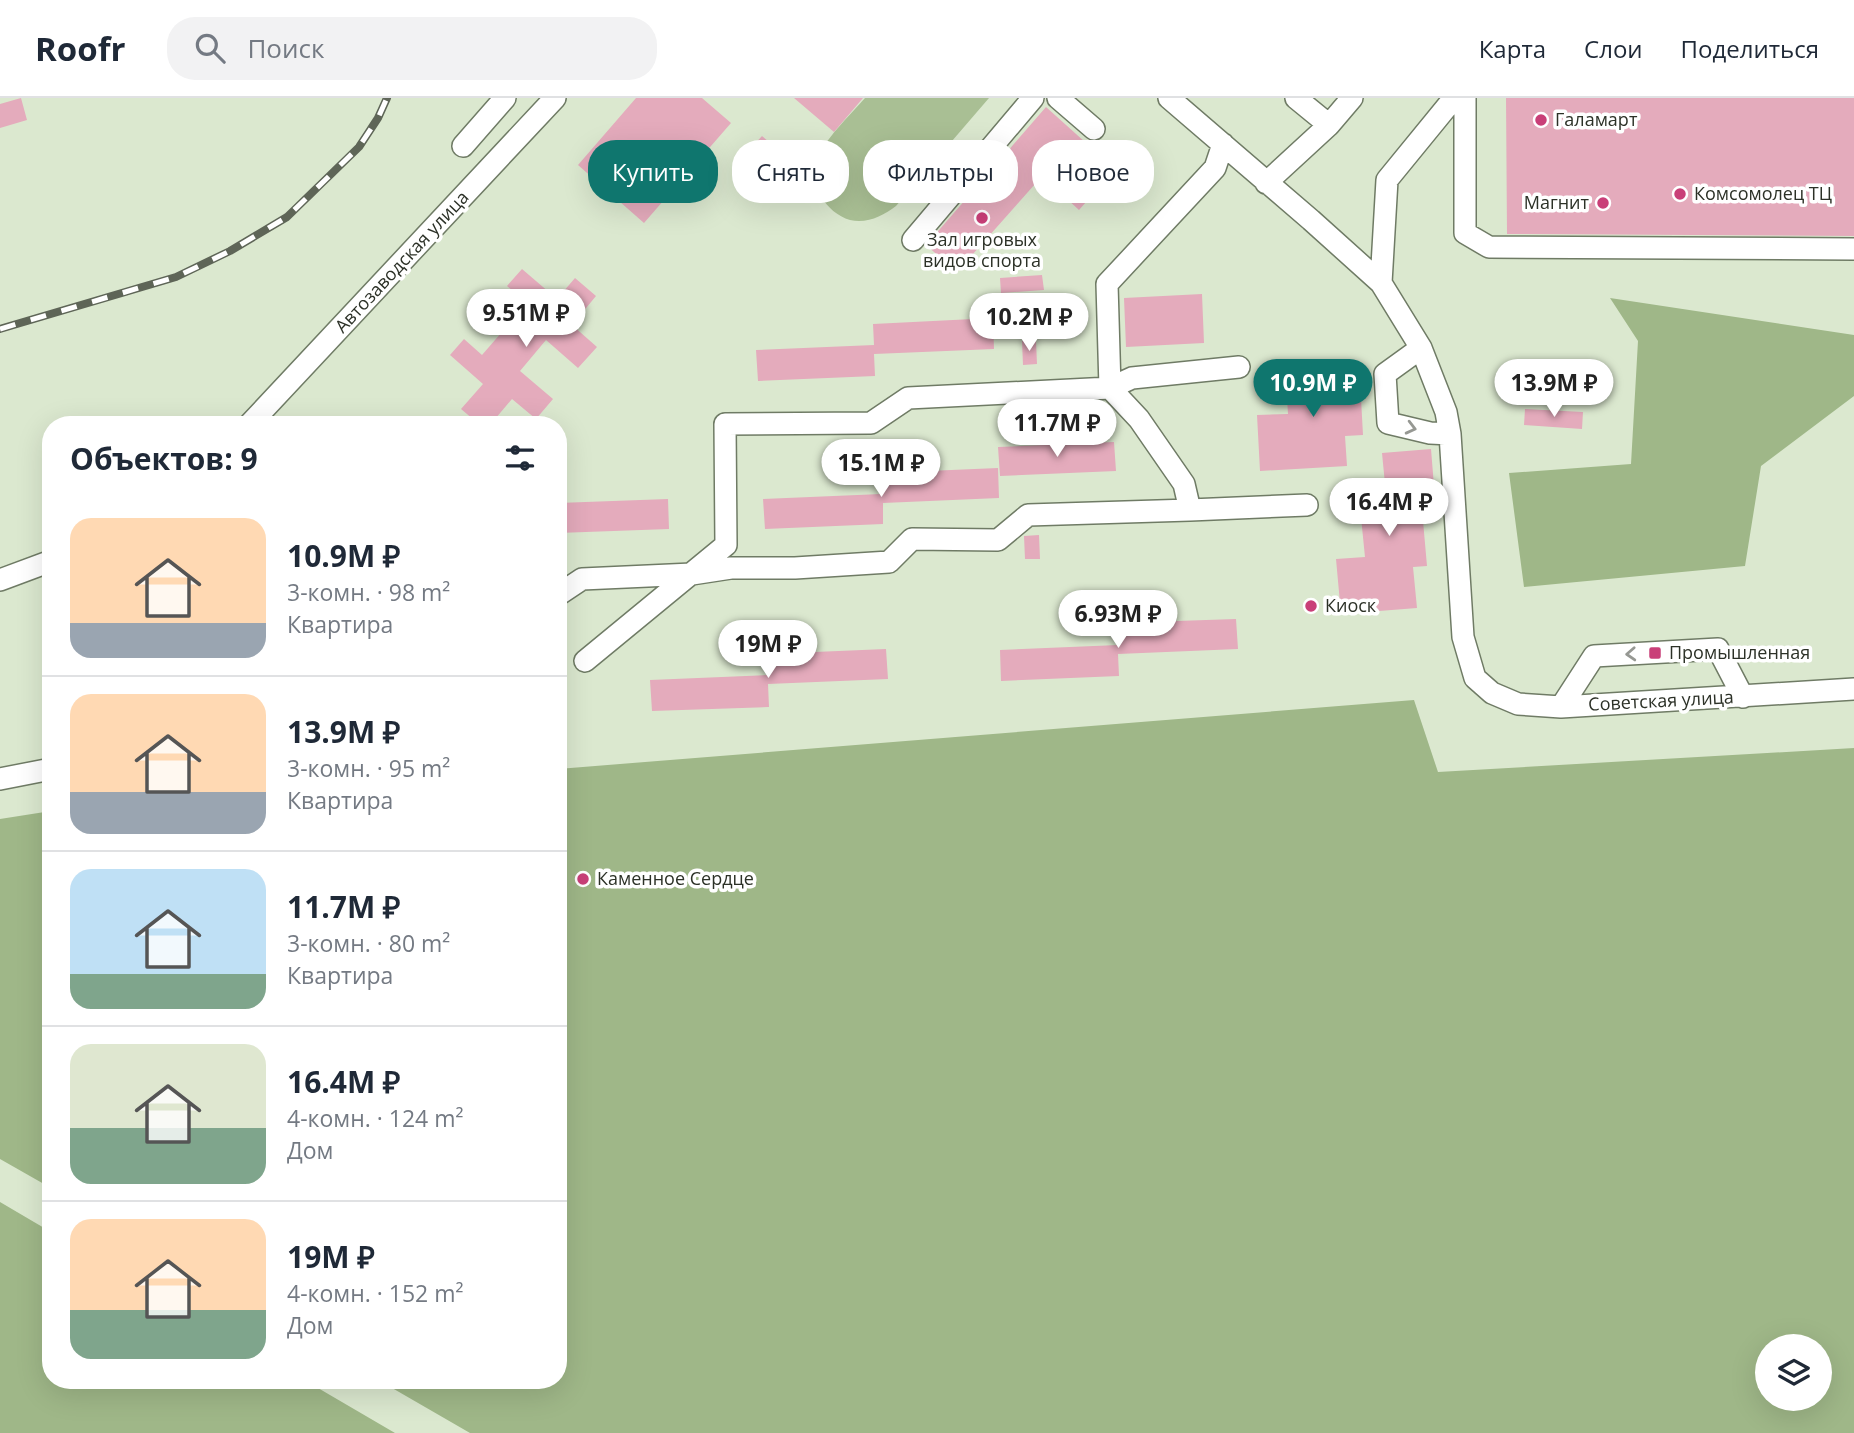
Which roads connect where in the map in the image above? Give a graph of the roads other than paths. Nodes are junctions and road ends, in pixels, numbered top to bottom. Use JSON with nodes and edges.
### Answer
{"nodes":[{"id":1,"x":505,"y":98,"type":"edge"},
{"id":2,"x":555,"y":98,"type":"edge"},
{"id":3,"x":1033,"y":98,"type":"edge"},
{"id":4,"x":1058,"y":98,"type":"edge"},
{"id":5,"x":1296,"y":98,"type":"edge"},
{"id":6,"x":1352,"y":98,"type":"edge"},
{"id":7,"x":1454,"y":98,"type":"edge"},
{"id":8,"x":1465,"y":98,"type":"edge"},
{"id":9,"x":1177,"y":101,"type":"edge"},
{"id":10,"x":1329,"y":125,"type":"junction"},
{"id":11,"x":1094,"y":129,"type":"dead end"},
{"id":12,"x":1223,"y":144,"type":"junction"},
{"id":13,"x":463,"y":146,"type":"dead end"},
{"id":14,"x":1266,"y":183,"type":"junction"},
{"id":15,"x":913,"y":240,"type":"dead end"},
{"id":16,"x":1854,"y":249,"type":"edge"},
{"id":17,"x":1381,"y":283,"type":"junction"},
{"id":18,"x":1421,"y":348,"type":"junction"},
{"id":19,"x":1239,"y":367,"type":"dead end"},
{"id":20,"x":1110,"y":388,"type":"junction"},
{"id":21,"x":257,"y":416,"type":"edge"},
{"id":22,"x":1450,"y":434,"type":"junction"},
{"id":23,"x":1307,"y":505,"type":"dead end"},
{"id":24,"x":1190,"y":510,"type":"junction"},
{"id":25,"x":42,"y":564,"type":"edge"},
{"id":26,"x":692,"y":573,"type":"junction"},
{"id":27,"x":0,"y":580,"type":"edge"},
{"id":28,"x":567,"y":589,"type":"edge"},
{"id":29,"x":585,"y":662,"type":"dead end"},
{"id":30,"x":1854,"y":689,"type":"edge"},
{"id":31,"x":1743,"y":697,"type":"junction"},
{"id":32,"x":1561,"y":707,"type":"junction"},
{"id":33,"x":42,"y":771,"type":"edge"},
{"id":34,"x":0,"y":779,"type":"edge"}],
"edges":[{"from":1,"to":13,"type":"street"},
{"from":2,"to":21,"type":"street","name":"Автозаводская улица"},
{"from":3,"to":15,"type":"street"},
{"from":4,"to":11,"type":"street"},
{"from":5,"to":10,"type":"street"},
{"from":6,"to":10,"type":"street"},
{"from":7,"to":17,"type":"street"},
{"from":8,"to":16,"type":"street"},
{"from":9,"to":12,"type":"street"},
{"from":10,"to":14,"type":"street"},
{"from":12,"to":14,"type":"street"},
{"from":12,"to":20,"type":"street"},
{"from":14,"to":17,"type":"street"},
{"from":17,"to":18,"type":"street"},
{"from":18,"to":22,"type":"street"},
{"from":18,"to":22,"type":"street","one_way":true},
{"from":19,"to":20,"type":"street"},
{"from":20,"to":24,"type":"street"},
{"from":20,"to":26,"type":"street"},
{"from":22,"to":32,"type":"street","name":"Советская улица"},
{"from":23,"to":24,"type":"street"},
{"from":24,"to":26,"type":"street"},
{"from":25,"to":27,"type":"street"},
{"from":26,"to":28,"type":"street"},
{"from":26,"to":29,"type":"street"},
{"from":30,"to":31,"type":"street","name":"Советская улица"},
{"from":31,"to":32,"type":"street","name":"Советская улица"},
{"from":31,"to":32,"type":"street","one_way":true},
{"from":33,"to":34,"type":"street"}]}
